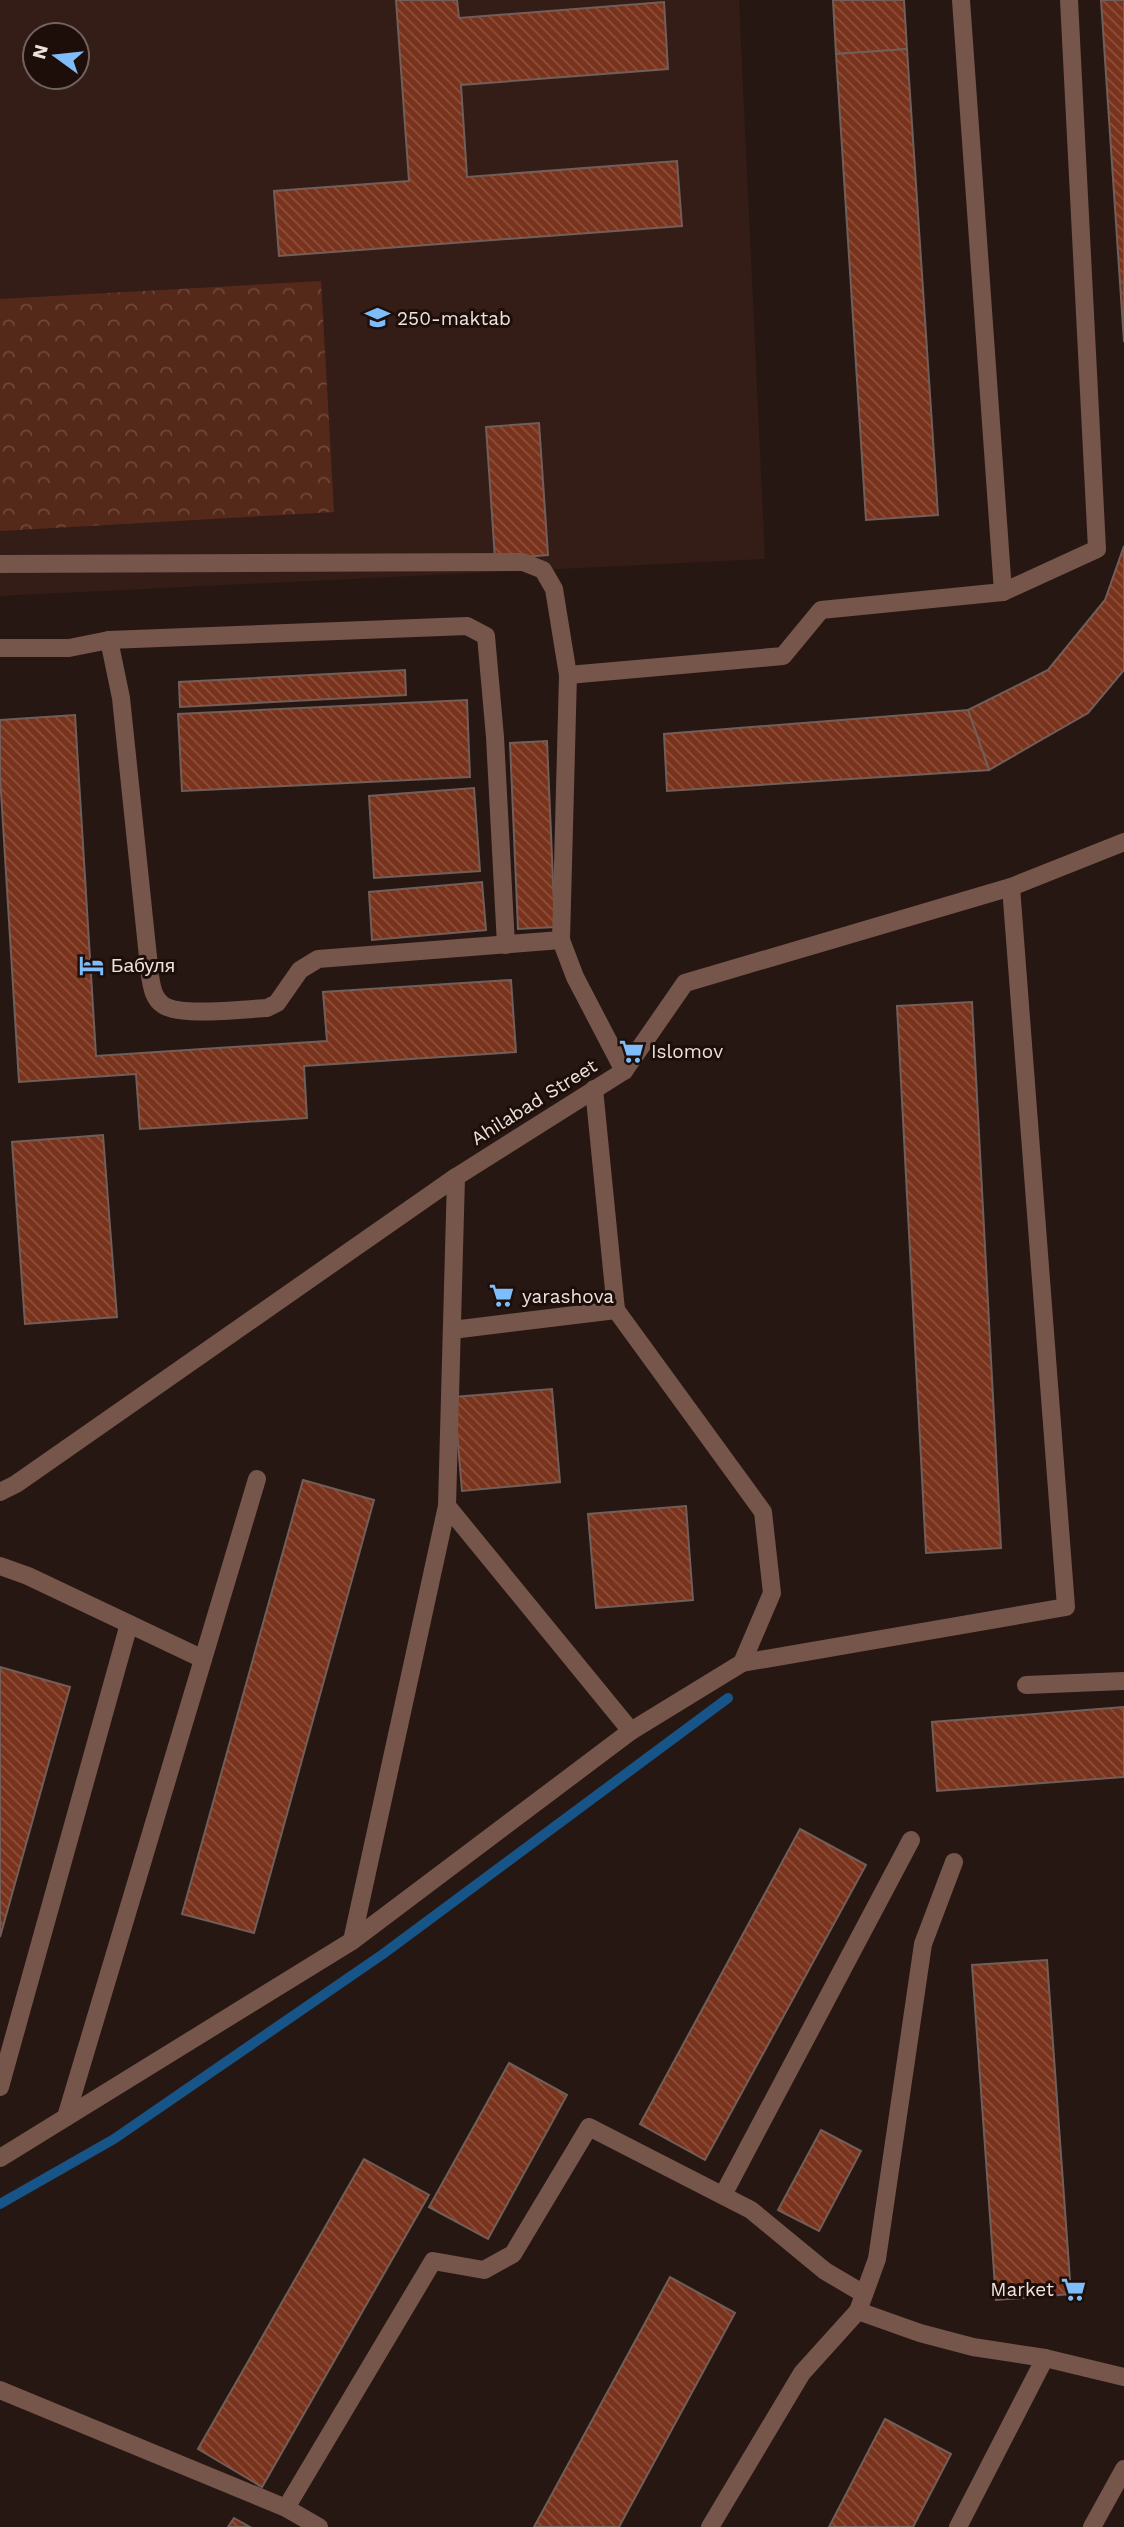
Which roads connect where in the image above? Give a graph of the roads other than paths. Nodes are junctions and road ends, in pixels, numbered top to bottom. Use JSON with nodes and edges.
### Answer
{"nodes":[{"id":1,"x":961,"y":0,"type":"edge"},
{"id":2,"x":1069,"y":0,"type":"edge"},
{"id":3,"x":0,"y":564,"type":"edge"},
{"id":4,"x":1003,"y":592,"type":"junction"},
{"id":5,"x":109,"y":640,"type":"junction"},
{"id":6,"x":0,"y":648,"type":"edge"},
{"id":7,"x":568,"y":675,"type":"junction"},
{"id":8,"x":1124,"y":842,"type":"edge"},
{"id":9,"x":1011,"y":887,"type":"junction"},
{"id":10,"x":561,"y":940,"type":"junction"},
{"id":11,"x":506,"y":945,"type":"junction"},
{"id":12,"x":624,"y":1071,"type":"junction"},
{"id":13,"x":594,"y":1089,"type":"junction"},
{"id":14,"x":456,"y":1177,"type":"junction"},
{"id":15,"x":616,"y":1310,"type":"junction"},
{"id":16,"x":452,"y":1330,"type":"junction"},
{"id":17,"x":257,"y":1479,"type":"dead end"},
{"id":18,"x":0,"y":1492,"type":"edge"},
{"id":19,"x":447,"y":1506,"type":"junction"},
{"id":20,"x":0,"y":1566,"type":"edge"},
{"id":21,"x":129,"y":1624,"type":"junction"},
{"id":22,"x":203,"y":1660,"type":"junction"},
{"id":23,"x":742,"y":1663,"type":"junction"},
{"id":24,"x":1124,"y":1681,"type":"edge"},
{"id":25,"x":1026,"y":1685,"type":"dead end"},
{"id":26,"x":631,"y":1731,"type":"junction"},
{"id":27,"x":911,"y":1840,"type":"dead end"},
{"id":28,"x":954,"y":1862,"type":"dead end"},
{"id":29,"x":352,"y":1941,"type":"junction"},
{"id":30,"x":0,"y":2087,"type":"edge"},
{"id":31,"x":66,"y":2117,"type":"junction"},
{"id":32,"x":0,"y":2158,"type":"edge"},
{"id":33,"x":723,"y":2195,"type":"junction"},
{"id":34,"x":861,"y":2303,"type":"junction"},
{"id":35,"x":1045,"y":2358,"type":"junction"},
{"id":36,"x":1124,"y":2377,"type":"edge"},
{"id":37,"x":0,"y":2390,"type":"edge"},
{"id":38,"x":1124,"y":2469,"type":"edge"},
{"id":39,"x":286,"y":2508,"type":"junction"},
{"id":40,"x":319,"y":2527,"type":"edge"},
{"id":41,"x":710,"y":2527,"type":"edge"},
{"id":42,"x":958,"y":2527,"type":"edge"},
{"id":43,"x":1092,"y":2527,"type":"edge"}],
"edges":[{"from":1,"to":4,"type":"street"},
{"from":2,"to":4,"type":"street"},
{"from":3,"to":7,"type":"street"},
{"from":4,"to":7,"type":"street"},
{"from":5,"to":6,"type":"street"},
{"from":5,"to":11,"type":"street"},
{"from":5,"to":11,"type":"street"},
{"from":7,"to":10,"type":"street"},
{"from":8,"to":9,"type":"street","name":"Ahilabad Street"},
{"from":9,"to":12,"type":"street","name":"Ahilabad Street"},
{"from":9,"to":23,"type":"street"},
{"from":10,"to":11,"type":"street"},
{"from":10,"to":12,"type":"street"},
{"from":12,"to":13,"type":"street","name":"Ahilabad Street"},
{"from":13,"to":14,"type":"street","name":"Ahilabad Street"},
{"from":13,"to":15,"type":"street"},
{"from":14,"to":16,"type":"street"},
{"from":14,"to":18,"type":"street","name":"Ahilabad Street"},
{"from":15,"to":16,"type":"street"},
{"from":15,"to":23,"type":"street"},
{"from":16,"to":19,"type":"street"},
{"from":17,"to":22,"type":"street"},
{"from":19,"to":26,"type":"street"},
{"from":19,"to":29,"type":"street"},
{"from":20,"to":21,"type":"street"},
{"from":21,"to":22,"type":"street"},
{"from":21,"to":30,"type":"street"},
{"from":22,"to":31,"type":"street"},
{"from":23,"to":26,"type":"street"},
{"from":24,"to":25,"type":"street"},
{"from":26,"to":29,"type":"street"},
{"from":27,"to":33,"type":"street"},
{"from":28,"to":34,"type":"street"},
{"from":29,"to":31,"type":"street"},
{"from":31,"to":32,"type":"street"},
{"from":33,"to":34,"type":"street"},
{"from":33,"to":39,"type":"street"},
{"from":34,"to":35,"type":"street"},
{"from":34,"to":41,"type":"street"},
{"from":35,"to":36,"type":"street"},
{"from":35,"to":42,"type":"street"},
{"from":37,"to":39,"type":"street"},
{"from":38,"to":43,"type":"street"},
{"from":39,"to":40,"type":"street"}]}
